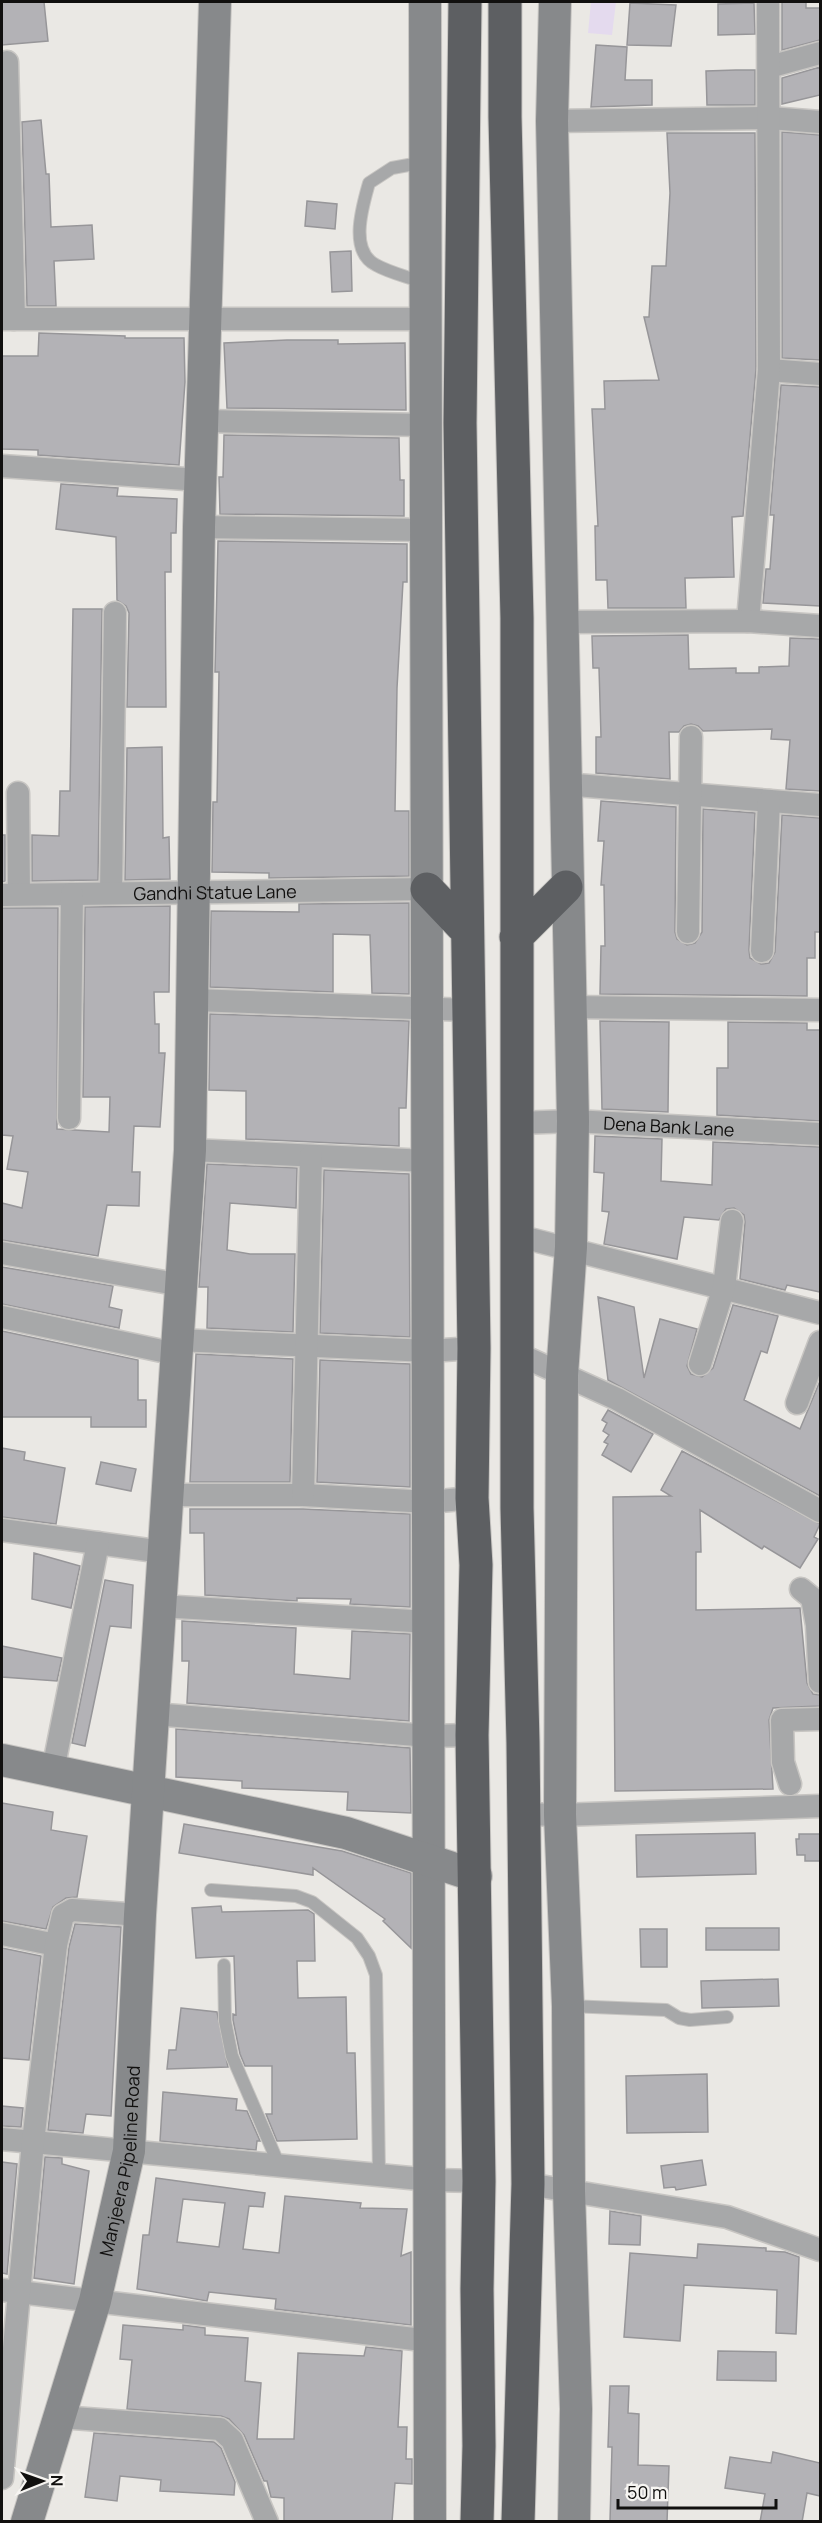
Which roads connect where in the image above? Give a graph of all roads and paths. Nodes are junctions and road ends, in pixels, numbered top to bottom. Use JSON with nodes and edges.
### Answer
{"nodes":[{"id":1,"x":215,"y":2,"type":"edge"},
{"id":2,"x":425,"y":2,"type":"edge"},
{"id":3,"x":465,"y":2,"type":"edge"},
{"id":4,"x":505,"y":2,"type":"edge"},
{"id":5,"x":555,"y":2,"type":"edge"},
{"id":6,"x":768,"y":2,"type":"edge"},
{"id":7,"x":820,"y":53,"type":"edge"},
{"id":8,"x":7,"y":62,"type":"dead end"},
{"id":9,"x":769,"y":67,"type":"junction"},
{"id":10,"x":770,"y":118,"type":"junction"},
{"id":11,"x":552,"y":121,"type":"junction"},
{"id":12,"x":820,"y":122,"type":"edge"},
{"id":13,"x":425,"y":162,"type":"junction"},
{"id":14,"x":426,"y":283,"type":"junction"},
{"id":15,"x":8,"y":319,"type":"edge"},
{"id":16,"x":206,"y":319,"type":"junction"},
{"id":17,"x":426,"y":319,"type":"junction"},
{"id":18,"x":769,"y":370,"type":"junction"},
{"id":19,"x":820,"y":374,"type":"edge"},
{"id":20,"x":204,"y":421,"type":"junction"},
{"id":21,"x":426,"y":425,"type":"junction"},
{"id":22,"x":2,"y":466,"type":"edge"},
{"id":23,"x":200,"y":480,"type":"junction"},
{"id":24,"x":199,"y":527,"type":"junction"},
{"id":25,"x":426,"y":530,"type":"junction"},
{"id":26,"x":115,"y":612,"type":"dead end"},
{"id":27,"x":748,"y":621,"type":"junction"},
{"id":28,"x":563,"y":622,"type":"junction"},
{"id":29,"x":820,"y":626,"type":"edge"},
{"id":30,"x":691,"y":737,"type":"dead end"},
{"id":31,"x":564,"y":784,"type":"junction"},
{"id":32,"x":18,"y":794,"type":"dead end"},
{"id":33,"x":691,"y":795,"type":"junction"},
{"id":34,"x":769,"y":801,"type":"junction"},
{"id":35,"x":820,"y":805,"type":"edge"},
{"id":36,"x":566,"y":887,"type":"junction"},
{"id":37,"x":427,"y":889,"type":"junction"},
{"id":38,"x":193,"y":892,"type":"junction"},
{"id":39,"x":111,"y":893,"type":"junction"},
{"id":40,"x":72,"y":894,"type":"junction"},
{"id":41,"x":10,"y":895,"type":"edge"},
{"id":42,"x":467,"y":931,"type":"junction"},
{"id":43,"x":688,"y":932,"type":"dead end"},
{"id":44,"x":516,"y":937,"type":"junction"},
{"id":45,"x":762,"y":951,"type":"dead end"},
{"id":46,"x":194,"y":1000,"type":"junction"},
{"id":47,"x":570,"y":1007,"type":"junction"},
{"id":48,"x":428,"y":1010,"type":"junction"},
{"id":49,"x":468,"y":1010,"type":"junction"},
{"id":50,"x":820,"y":1010,"type":"edge"},
{"id":51,"x":69,"y":1118,"type":"dead end"},
{"id":52,"x":573,"y":1121,"type":"junction"},
{"id":53,"x":517,"y":1123,"type":"junction"},
{"id":54,"x":820,"y":1134,"type":"edge"},
{"id":55,"x":190,"y":1150,"type":"junction"},
{"id":56,"x":310,"y":1156,"type":"junction"},
{"id":57,"x":428,"y":1161,"type":"junction"},
{"id":58,"x":732,"y":1221,"type":"dead end"},
{"id":59,"x":518,"y":1236,"type":"junction"},
{"id":60,"x":571,"y":1247,"type":"junction"},
{"id":61,"x":2,"y":1252,"type":"edge"},
{"id":62,"x":181,"y":1284,"type":"junction"},
{"id":63,"x":724,"y":1287,"type":"junction"},
{"id":64,"x":820,"y":1313,"type":"edge"},
{"id":65,"x":2,"y":1317,"type":"edge"},
{"id":66,"x":820,"y":1342,"type":"edge"},
{"id":67,"x":306,"y":1346,"type":"junction"},
{"id":68,"x":177,"y":1347,"type":"junction"},
{"id":69,"x":474,"y":1348,"type":"junction"},
{"id":70,"x":429,"y":1352,"type":"junction"},
{"id":71,"x":518,"y":1354,"type":"junction"},
{"id":72,"x":700,"y":1364,"type":"dead end"},
{"id":73,"x":562,"y":1374,"type":"junction"},
{"id":74,"x":797,"y":1403,"type":"dead end"},
{"id":75,"x":167,"y":1495,"type":"junction"},
{"id":76,"x":303,"y":1495,"type":"junction"},
{"id":77,"x":472,"y":1498,"type":"junction"},
{"id":78,"x":429,"y":1502,"type":"junction"},
{"id":79,"x":820,"y":1511,"type":"edge"},
{"id":80,"x":2,"y":1530,"type":"edge"},
{"id":81,"x":98,"y":1543,"type":"junction"},
{"id":82,"x":163,"y":1552,"type":"junction"},
{"id":83,"x":476,"y":1565,"type":"junction"},
{"id":84,"x":518,"y":1567,"type":"junction"},
{"id":85,"x":801,"y":1589,"type":"dead end"},
{"id":86,"x":160,"y":1606,"type":"junction"},
{"id":87,"x":429,"y":1622,"type":"junction"},
{"id":88,"x":820,"y":1682,"type":"edge"},
{"id":89,"x":153,"y":1714,"type":"junction"},
{"id":90,"x":820,"y":1719,"type":"edge"},
{"id":91,"x":472,"y":1735,"type":"junction"},
{"id":92,"x":429,"y":1736,"type":"junction"},
{"id":93,"x":2,"y":1760,"type":"edge"},
{"id":94,"x":52,"y":1770,"type":"junction"},
{"id":95,"x":149,"y":1789,"type":"junction"},
{"id":96,"x":790,"y":1796,"type":"junction"},
{"id":97,"x":820,"y":1806,"type":"edge"},
{"id":98,"x":523,"y":1814,"type":"junction"},
{"id":99,"x":560,"y":1815,"type":"junction"},
{"id":100,"x":475,"y":1830,"type":"junction"},
{"id":101,"x":430,"y":1848,"type":"junction"},
{"id":102,"x":476,"y":1876,"type":"junction"},
{"id":103,"x":211,"y":1890,"type":"dead end"},
{"id":104,"x":140,"y":1915,"type":"junction"},
{"id":105,"x":2,"y":1934,"type":"edge"},
{"id":106,"x":56,"y":1944,"type":"junction"},
{"id":107,"x":224,"y":1965,"type":"dead end"},
{"id":108,"x":568,"y":2006,"type":"junction"},
{"id":109,"x":727,"y":2018,"type":"dead end"},
{"id":110,"x":2,"y":2139,"type":"edge"},
{"id":111,"x":33,"y":2142,"type":"junction"},
{"id":112,"x":129,"y":2151,"type":"junction"},
{"id":113,"x":279,"y":2165,"type":"junction"},
{"id":114,"x":379,"y":2175,"type":"junction"},
{"id":115,"x":430,"y":2180,"type":"junction"},
{"id":116,"x":479,"y":2181,"type":"junction"},
{"id":117,"x":528,"y":2184,"type":"junction"},
{"id":118,"x":569,"y":2191,"type":"junction"},
{"id":119,"x":820,"y":2250,"type":"edge"},
{"id":120,"x":10,"y":2291,"type":"edge"},
{"id":121,"x":95,"y":2301,"type":"junction"},
{"id":122,"x":431,"y":2341,"type":"junction"},
{"id":123,"x":479,"y":2415,"type":"junction"},
{"id":124,"x":60,"y":2417,"type":"junction"},
{"id":125,"x":520,"y":2419,"type":"junction"},
{"id":126,"x":2,"y":2478,"type":"edge"},
{"id":127,"x":27,"y":2522,"type":"edge"},
{"id":128,"x":267,"y":2522,"type":"edge"},
{"id":129,"x":430,"y":2522,"type":"edge"},
{"id":130,"x":477,"y":2522,"type":"edge"},
{"id":131,"x":518,"y":2522,"type":"edge"},
{"id":132,"x":574,"y":2522,"type":"edge"}],
"edges":[{"from":1,"to":16,"type":"street","name":"Manjeera Pipeline Road"},
{"from":2,"to":13,"type":"street"},
{"from":3,"to":42,"type":"highway"},
{"from":4,"to":44,"type":"highway"},
{"from":5,"to":11,"type":"street"},
{"from":6,"to":9,"type":"street"},
{"from":7,"to":9,"type":"street"},
{"from":8,"to":15,"type":"street"},
{"from":9,"to":10,"type":"street"},
{"from":10,"to":11,"type":"street"},
{"from":10,"to":12,"type":"street"},
{"from":10,"to":18,"type":"street"},
{"from":11,"to":28,"type":"street"},
{"from":13,"to":14,"type":"street"},
{"from":13,"to":14,"type":"lane"},
{"from":14,"to":17,"type":"street"},
{"from":15,"to":16,"type":"street"},
{"from":16,"to":17,"type":"street"},
{"from":16,"to":20,"type":"street","name":"Manjeera Pipeline Road"},
{"from":17,"to":21,"type":"street"},
{"from":18,"to":19,"type":"street"},
{"from":18,"to":27,"type":"street"},
{"from":20,"to":21,"type":"street"},
{"from":20,"to":23,"type":"street","name":"Manjeera Pipeline Road"},
{"from":21,"to":25,"type":"street"},
{"from":22,"to":23,"type":"street"},
{"from":23,"to":24,"type":"street","name":"Manjeera Pipeline Road"},
{"from":24,"to":25,"type":"street"},
{"from":24,"to":38,"type":"street","name":"Manjeera Pipeline Road"},
{"from":25,"to":37,"type":"street"},
{"from":26,"to":39,"type":"street"},
{"from":27,"to":28,"type":"street"},
{"from":27,"to":29,"type":"street"},
{"from":28,"to":31,"type":"street"},
{"from":30,"to":33,"type":"street"},
{"from":31,"to":33,"type":"street"},
{"from":31,"to":36,"type":"street"},
{"from":32,"to":41,"type":"street"},
{"from":33,"to":34,"type":"street"},
{"from":33,"to":43,"type":"street"},
{"from":34,"to":35,"type":"street"},
{"from":34,"to":45,"type":"street"},
{"from":36,"to":44,"type":"highway"},
{"from":36,"to":47,"type":"street"},
{"from":37,"to":38,"type":"street","name":"Gandhi Statue Lane"},
{"from":37,"to":42,"type":"highway"},
{"from":37,"to":48,"type":"street"},
{"from":38,"to":39,"type":"street","name":"Gandhi Statue Lane"},
{"from":38,"to":46,"type":"street","name":"Manjeera Pipeline Road"},
{"from":39,"to":40,"type":"street","name":"Gandhi Statue Lane"},
{"from":40,"to":41,"type":"street","name":"Gandhi Statue Lane"},
{"from":40,"to":51,"type":"street"},
{"from":42,"to":49,"type":"highway"},
{"from":44,"to":53,"type":"highway"},
{"from":46,"to":48,"type":"street"},
{"from":46,"to":55,"type":"street","name":"Manjeera Pipeline Road"},
{"from":47,"to":50,"type":"street"},
{"from":47,"to":52,"type":"street"},
{"from":48,"to":49,"type":"street"},
{"from":48,"to":57,"type":"street"},
{"from":49,"to":69,"type":"highway"},
{"from":52,"to":53,"type":"street","name":"Dena Bank Lane"},
{"from":52,"to":54,"type":"street","name":"Dena Bank Lane"},
{"from":52,"to":60,"type":"street"},
{"from":53,"to":59,"type":"highway"},
{"from":55,"to":56,"type":"street"},
{"from":55,"to":62,"type":"street","name":"Manjeera Pipeline Road"},
{"from":56,"to":57,"type":"street"},
{"from":56,"to":67,"type":"street"},
{"from":57,"to":70,"type":"street"},
{"from":58,"to":63,"type":"street"},
{"from":59,"to":60,"type":"street"},
{"from":59,"to":71,"type":"highway"},
{"from":60,"to":63,"type":"street"},
{"from":60,"to":73,"type":"street"},
{"from":61,"to":62,"type":"street"},
{"from":62,"to":68,"type":"street","name":"Manjeera Pipeline Road"},
{"from":63,"to":64,"type":"street"},
{"from":63,"to":72,"type":"street"},
{"from":65,"to":68,"type":"street"},
{"from":66,"to":74,"type":"street"},
{"from":67,"to":68,"type":"street"},
{"from":67,"to":70,"type":"street"},
{"from":67,"to":76,"type":"street"},
{"from":68,"to":75,"type":"street","name":"Manjeera Pipeline Road"},
{"from":69,"to":70,"type":"street"},
{"from":69,"to":77,"type":"highway"},
{"from":70,"to":78,"type":"street"},
{"from":71,"to":73,"type":"street"},
{"from":71,"to":84,"type":"highway"},
{"from":73,"to":79,"type":"street"},
{"from":73,"to":99,"type":"street"},
{"from":75,"to":76,"type":"street"},
{"from":75,"to":82,"type":"street","name":"Manjeera Pipeline Road"},
{"from":76,"to":78,"type":"street"},
{"from":77,"to":78,"type":"street"},
{"from":77,"to":83,"type":"highway"},
{"from":78,"to":87,"type":"street"},
{"from":80,"to":81,"type":"street"},
{"from":81,"to":82,"type":"street"},
{"from":81,"to":94,"type":"street"},
{"from":82,"to":86,"type":"street","name":"Manjeera Pipeline Road"},
{"from":83,"to":84,"type":"highway"},
{"from":83,"to":91,"type":"highway"},
{"from":84,"to":98,"type":"highway"},
{"from":85,"to":88,"type":"street"},
{"from":86,"to":87,"type":"street"},
{"from":86,"to":89,"type":"street","name":"Manjeera Pipeline Road"},
{"from":87,"to":92,"type":"street"},
{"from":89,"to":92,"type":"street"},
{"from":89,"to":95,"type":"street","name":"Manjeera Pipeline Road"},
{"from":90,"to":96,"type":"street"},
{"from":91,"to":92,"type":"street"},
{"from":91,"to":100,"type":"highway"},
{"from":92,"to":101,"type":"street"},
{"from":93,"to":94,"type":"street"},
{"from":94,"to":95,"type":"street"},
{"from":95,"to":101,"type":"street"},
{"from":95,"to":104,"type":"street","name":"Manjeera Pipeline Road"},
{"from":96,"to":97,"type":"street"},
{"from":96,"to":99,"type":"street"},
{"from":98,"to":99,"type":"street"},
{"from":98,"to":117,"type":"highway"},
{"from":99,"to":108,"type":"street"},
{"from":100,"to":101,"type":"street"},
{"from":100,"to":102,"type":"highway"},
{"from":101,"to":102,"type":"street"},
{"from":101,"to":115,"type":"street"},
{"from":102,"to":116,"type":"highway"},
{"from":103,"to":114,"type":"lane"},
{"from":104,"to":106,"type":"street"},
{"from":104,"to":112,"type":"street","name":"Manjeera Pipeline Road"},
{"from":105,"to":106,"type":"street"},
{"from":106,"to":111,"type":"street"},
{"from":107,"to":113,"type":"lane"},
{"from":108,"to":109,"type":"lane"},
{"from":108,"to":118,"type":"street"},
{"from":110,"to":111,"type":"street"},
{"from":111,"to":112,"type":"street"},
{"from":111,"to":120,"type":"street"},
{"from":112,"to":113,"type":"street"},
{"from":112,"to":121,"type":"street","name":"Manjeera Pipeline Road"},
{"from":113,"to":114,"type":"street"},
{"from":114,"to":115,"type":"street"},
{"from":115,"to":116,"type":"street"},
{"from":115,"to":122,"type":"street"},
{"from":116,"to":123,"type":"highway"},
{"from":117,"to":118,"type":"street"},
{"from":117,"to":125,"type":"highway"},
{"from":118,"to":119,"type":"street"},
{"from":118,"to":132,"type":"street"},
{"from":120,"to":121,"type":"street"},
{"from":120,"to":126,"type":"street"},
{"from":121,"to":122,"type":"street"},
{"from":121,"to":124,"type":"street","name":"Manjeera Pipeline Road"},
{"from":122,"to":129,"type":"street"},
{"from":123,"to":125,"type":"highway"},
{"from":123,"to":130,"type":"highway"},
{"from":124,"to":127,"type":"street","name":"Manjeera Pipeline Road"},
{"from":124,"to":128,"type":"street"},
{"from":125,"to":131,"type":"highway"}]}
